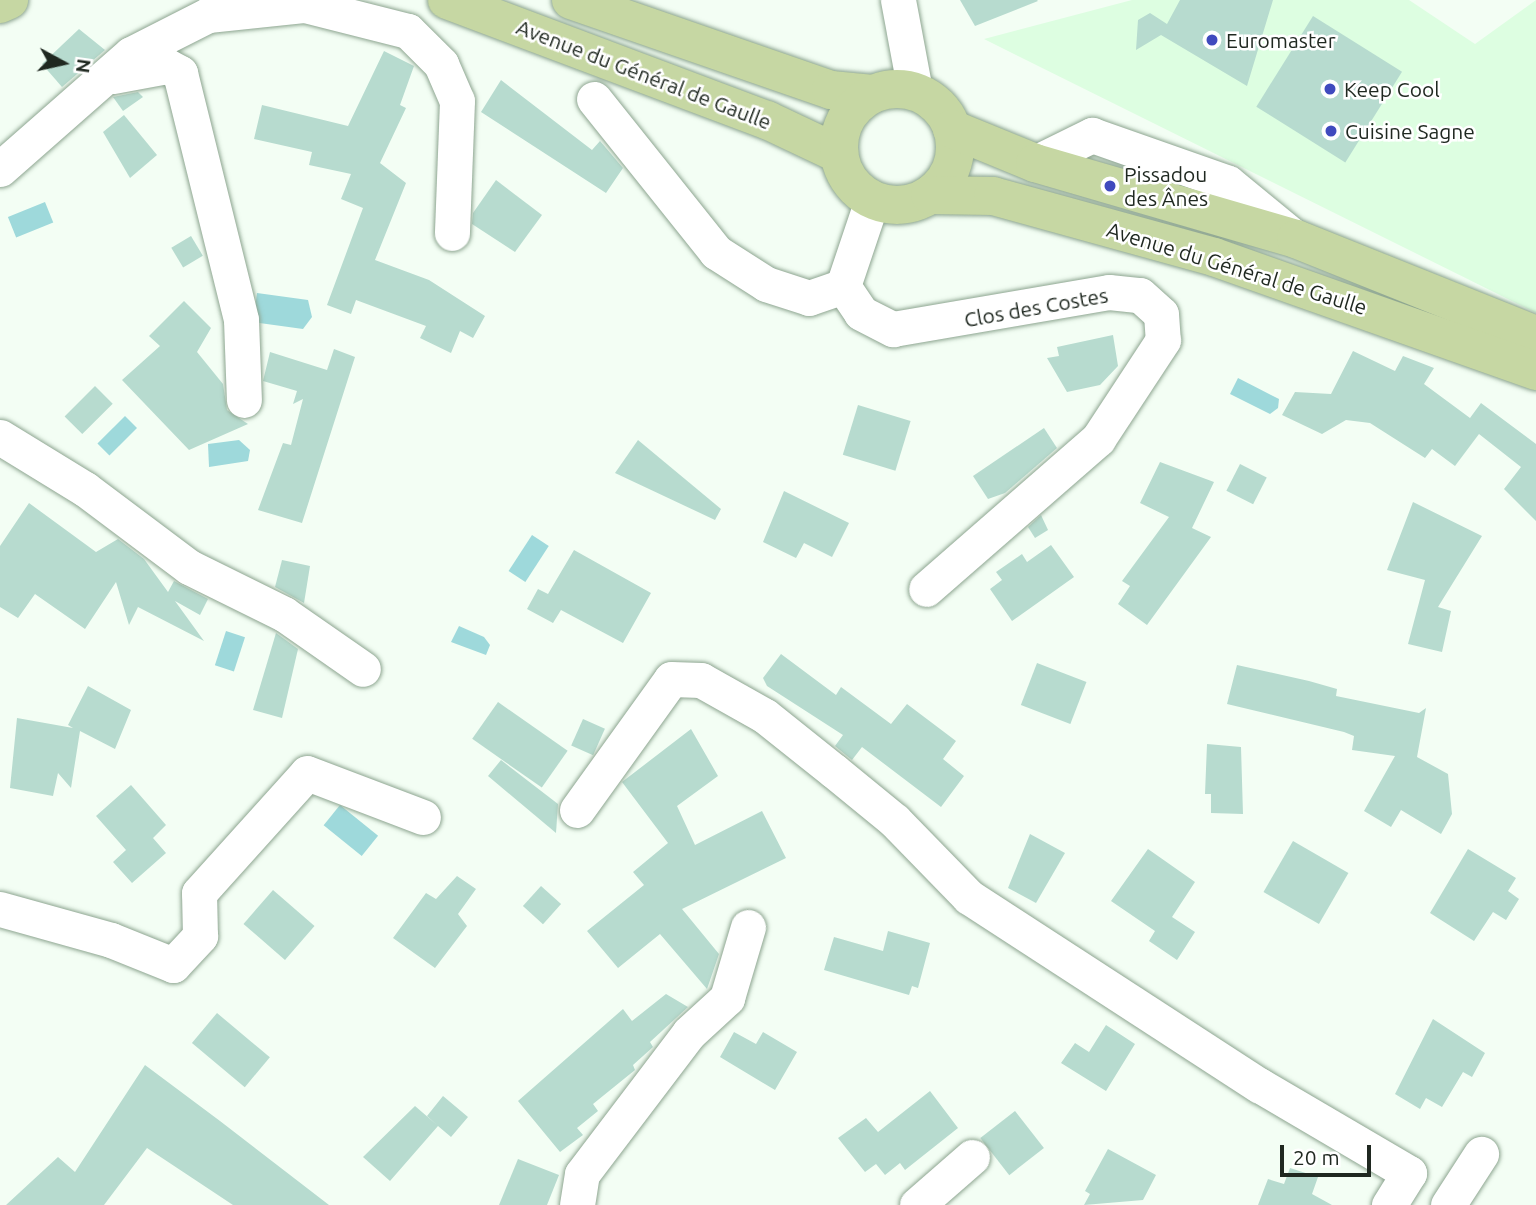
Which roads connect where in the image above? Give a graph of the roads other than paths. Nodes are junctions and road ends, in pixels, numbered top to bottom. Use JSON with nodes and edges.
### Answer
{"nodes":[{"id":1,"x":9,"y":0,"type":"edge"},
{"id":2,"x":446,"y":0,"type":"edge"},
{"id":3,"x":571,"y":0,"type":"edge"},
{"id":4,"x":898,"y":0,"type":"edge"},
{"id":5,"x":0,"y":4,"type":"edge"},
{"id":6,"x":103,"y":78,"type":"junction"},
{"id":7,"x":915,"y":91,"type":"junction"},
{"id":8,"x":873,"y":94,"type":"junction"},
{"id":9,"x":594,"y":99,"type":"dead end"},
{"id":10,"x":952,"y":129,"type":"junction"},
{"id":11,"x":839,"y":154,"type":"junction"},
{"id":12,"x":0,"y":169,"type":"edge"},
{"id":13,"x":930,"y":195,"type":"junction"},
{"id":14,"x":872,"y":200,"type":"junction"},
{"id":15,"x":452,"y":233,"type":"dead end"},
{"id":16,"x":843,"y":286,"type":"junction"},
{"id":17,"x":1536,"y":335,"type":"edge"},
{"id":18,"x":1536,"y":371,"type":"edge"},
{"id":19,"x":244,"y":400,"type":"dead end"},
{"id":20,"x":0,"y":437,"type":"edge"},
{"id":21,"x":926,"y":589,"type":"dead end"},
{"id":22,"x":363,"y":669,"type":"dead end"},
{"id":23,"x":577,"y":810,"type":"dead end"},
{"id":24,"x":423,"y":817,"type":"dead end"},
{"id":25,"x":0,"y":909,"type":"edge"},
{"id":26,"x":748,"y":927,"type":"dead end"},
{"id":27,"x":1481,"y":1154,"type":"dead end"},
{"id":28,"x":972,"y":1157,"type":"dead end"},
{"id":29,"x":577,"y":1205,"type":"edge"},
{"id":30,"x":917,"y":1205,"type":"edge"},
{"id":31,"x":1389,"y":1205,"type":"edge"},
{"id":32,"x":1448,"y":1205,"type":"edge"}],
"edges":[{"from":1,"to":5,"type":"main road"},
{"from":2,"to":11,"type":"main road","name":"Avenue du Général de Gaulle"},
{"from":3,"to":8,"type":"main road","name":"Avenue du Général de Gaulle"},
{"from":4,"to":7,"type":"street"},
{"from":6,"to":12,"type":"street"},
{"from":6,"to":15,"type":"street"},
{"from":6,"to":19,"type":"street"},
{"from":7,"to":8,"type":"main road","name":"Avenue du Général de Gaulle"},
{"from":7,"to":10,"type":"main road"},
{"from":8,"to":11,"type":"main road"},
{"from":9,"to":16,"type":"street"},
{"from":10,"to":13,"type":"main road"},
{"from":10,"to":17,"type":"main road","name":"Avenue du Général de Gaulle"},
{"from":11,"to":14,"type":"main road"},
{"from":13,"to":14,"type":"main road","name":"Avenue du Général de Gaulle"},
{"from":13,"to":18,"type":"main road","name":"Avenue du Général de Gaulle"},
{"from":14,"to":16,"type":"street"},
{"from":16,"to":21,"type":"street","name":"Clos des Costes"},
{"from":20,"to":22,"type":"street"},
{"from":23,"to":31,"type":"street"},
{"from":24,"to":25,"type":"street"},
{"from":26,"to":29,"type":"street"},
{"from":27,"to":32,"type":"street"},
{"from":28,"to":30,"type":"street"}]}
